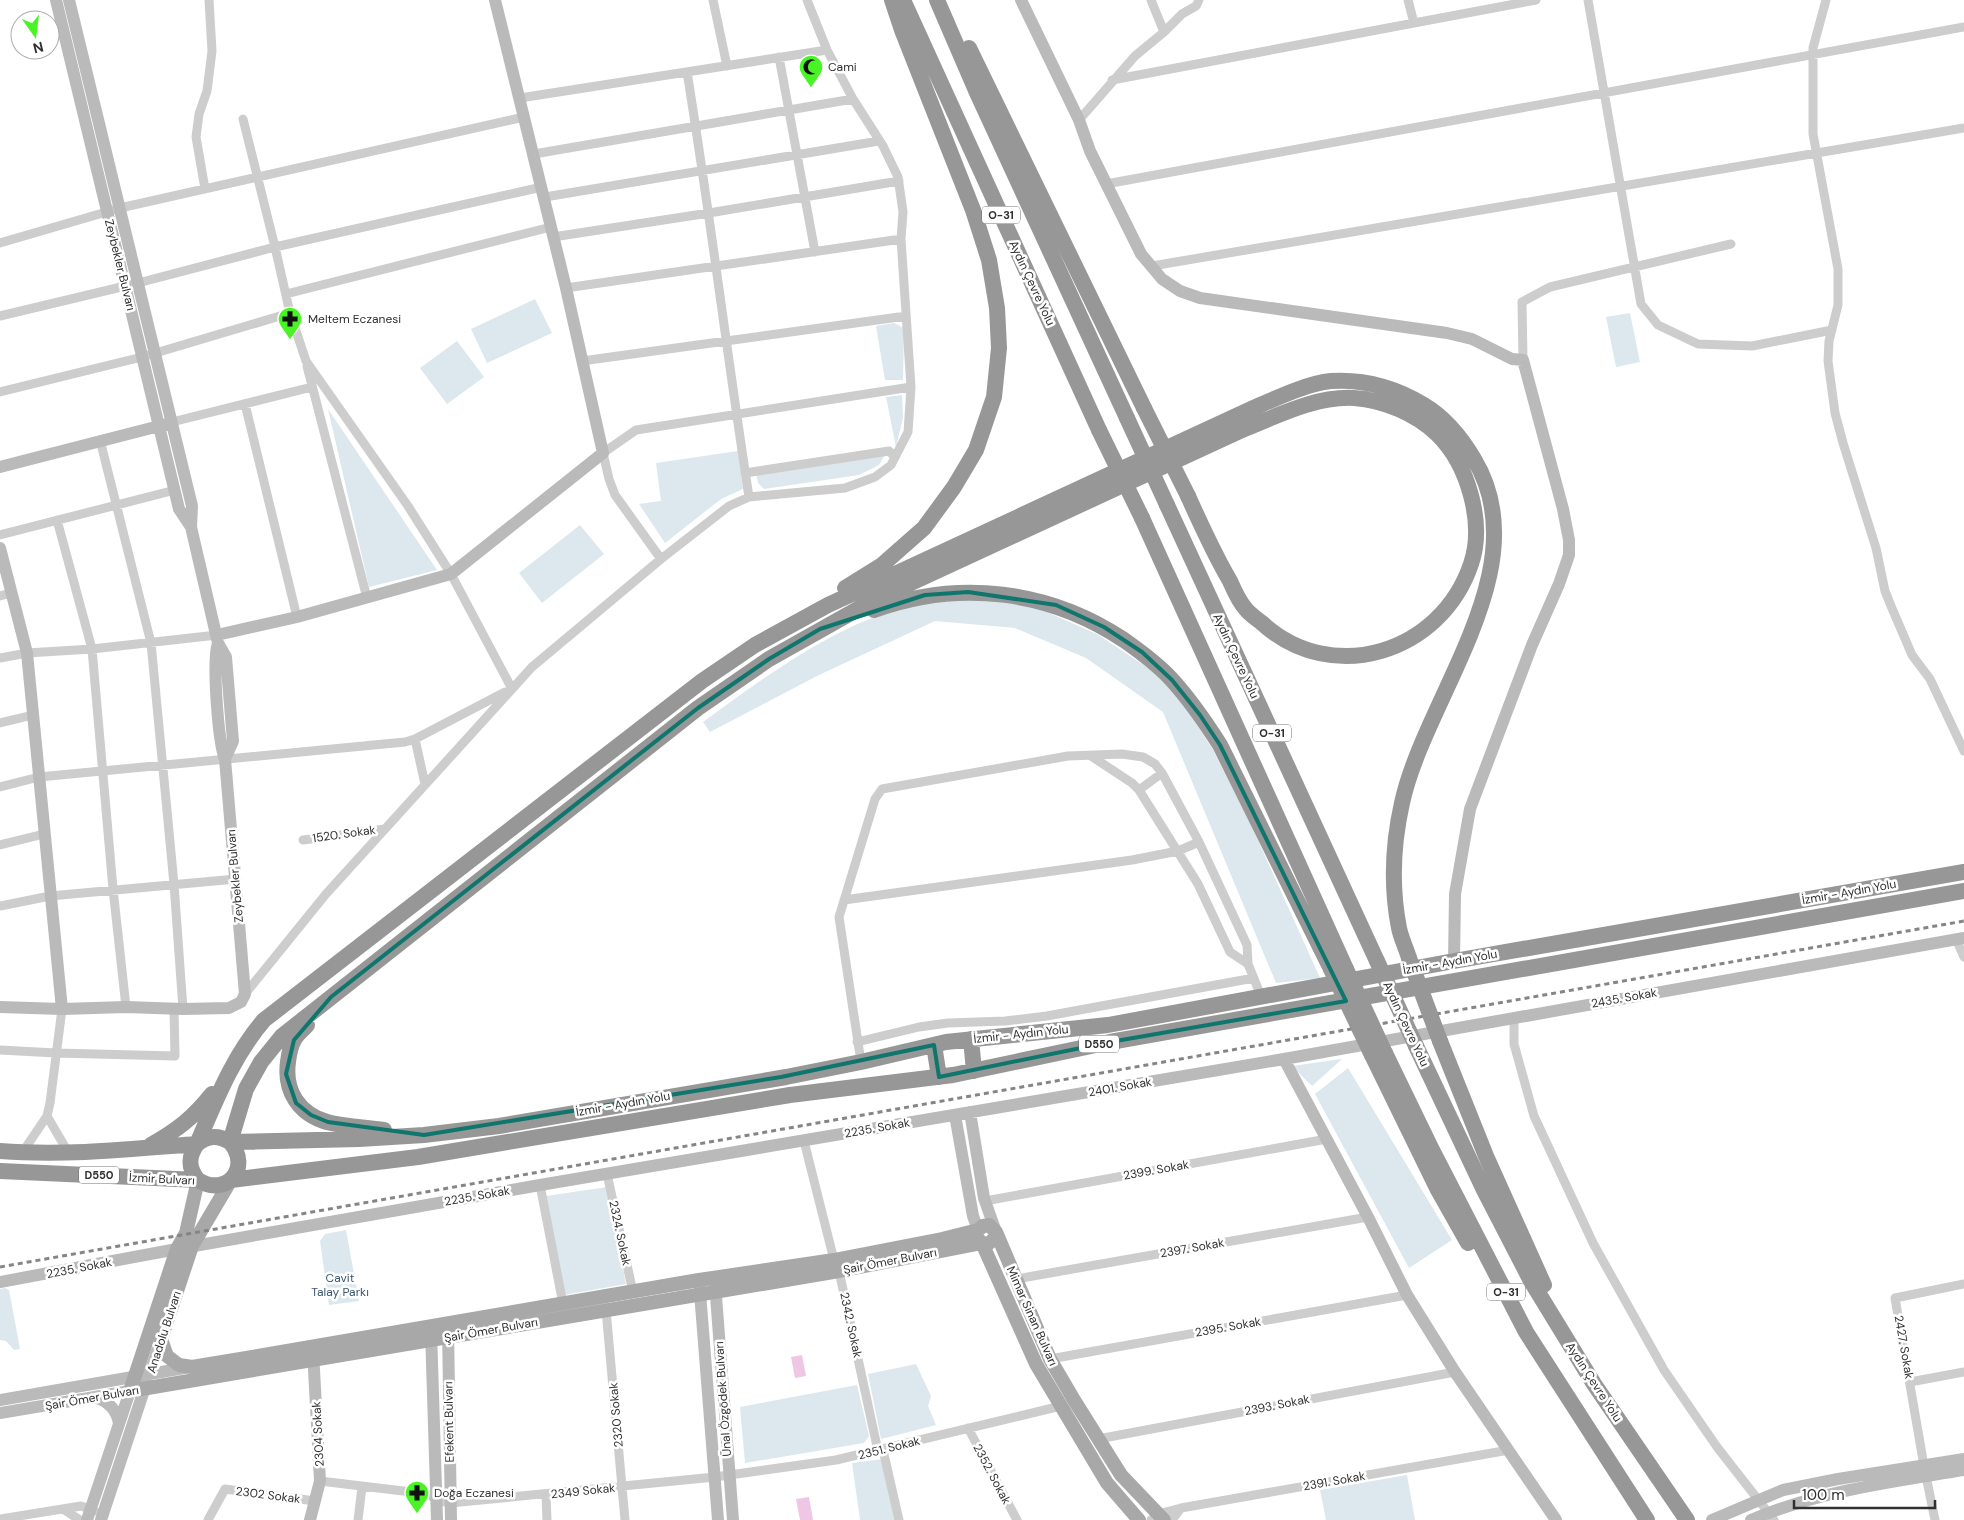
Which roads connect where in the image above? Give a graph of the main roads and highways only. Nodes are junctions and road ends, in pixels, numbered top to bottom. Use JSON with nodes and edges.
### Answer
{"nodes":[{"id":1,"x":892,"y":0,"type":"edge"},
{"id":2,"x":904,"y":0,"type":"edge"},
{"id":3,"x":937,"y":0,"type":"edge"},
{"id":4,"x":944,"y":0,"type":"edge"},
{"id":5,"x":820,"y":629,"type":"junction"},
{"id":6,"x":755,"y":644,"type":"junction"},
{"id":7,"x":1964,"y":872,"type":"edge"},
{"id":8,"x":1964,"y":891,"type":"edge"},
{"id":9,"x":1338,"y":969,"type":"junction"},
{"id":10,"x":331,"y":997,"type":"junction"},
{"id":11,"x":971,"y":1039,"type":"junction"},
{"id":12,"x":934,"y":1045,"type":"junction"},
{"id":13,"x":232,"y":1066,"type":"junction"},
{"id":14,"x":974,"y":1071,"type":"junction"},
{"id":15,"x":939,"y":1077,"type":"junction"},
{"id":16,"x":424,"y":1135,"type":"junction"},
{"id":17,"x":230,"y":1142,"type":"junction"},
{"id":18,"x":197,"y":1144,"type":"junction"},
{"id":19,"x":148,"y":1148,"type":"junction"},
{"id":20,"x":0,"y":1151,"type":"edge"},
{"id":21,"x":0,"y":1171,"type":"edge"},
{"id":22,"x":198,"y":1180,"type":"junction"},
{"id":23,"x":231,"y":1180,"type":"junction"},
{"id":24,"x":996,"y":1232,"type":"joint"},
{"id":25,"x":980,"y":1237,"type":"junction"},
{"id":26,"x":700,"y":1287,"type":"junction"},
{"id":27,"x":448,"y":1330,"type":"junction"},
{"id":28,"x":431,"y":1333,"type":"junction"},
{"id":29,"x":1574,"y":1353,"type":"junction"},
{"id":30,"x":192,"y":1367,"type":"joint"},
{"id":31,"x":130,"y":1391,"type":"joint"},
{"id":32,"x":1684,"y":1515,"type":"edge"},
{"id":33,"x":1158,"y":1518,"type":"edge"},
{"id":34,"x":1139,"y":1520,"type":"edge"},
{"id":35,"x":1647,"y":1520,"type":"edge"}],
"edges":[{"from":1,"to":6,"type":"highway"},
{"from":2,"to":9,"type":"highway","name":"Aydın Çevre Yolu","number":"O-31","bridge":true},
{"from":3,"to":29,"type":"highway","name":"Aydın Çevre Yolu","number":"O-31","bridge":true},
{"from":4,"to":5,"type":"highway","bridge":true},
{"from":5,"to":9,"type":"highway"},
{"from":5,"to":10,"type":"highway"},
{"from":6,"to":13,"type":"highway"},
{"from":6,"to":29,"type":"highway","bridge":true},
{"from":7,"to":11,"type":"highway","name":"İzmir - Aydın Yolu","number":"D550"},
{"from":8,"to":14,"type":"highway","name":"İzmir - Aydın Yolu","number":"D550"},
{"from":9,"to":35,"type":"highway","number":"O-31","bridge":true},
{"from":10,"to":16,"type":"highway"},
{"from":10,"to":17,"type":"highway"},
{"from":11,"to":12,"type":"highway","name":"İzmir - Aydın Yolu","number":"D550"},
{"from":11,"to":14,"type":"highway"},
{"from":12,"to":15,"type":"highway"},
{"from":12,"to":16,"type":"highway","name":"İzmir - Aydın Yolu","number":"D550"},
{"from":13,"to":18,"type":"highway"},
{"from":13,"to":19,"type":"highway"},
{"from":14,"to":15,"type":"highway","name":"İzmir - Aydın Yolu","number":"D550"},
{"from":15,"to":23,"type":"highway","name":"İzmir - Aydın Yolu","number":"D550"},
{"from":16,"to":17,"type":"highway","name":"İzmir - Aydın Yolu","number":"D550"},
{"from":17,"to":18,"type":"highway","name":"İzmir - Aydın Yolu","number":"D550"},
{"from":17,"to":23,"type":"highway"},
{"from":18,"to":19,"type":"highway","number":"D550"},
{"from":18,"to":22,"type":"highway"},
{"from":19,"to":20,"type":"highway","number":"D550"},
{"from":21,"to":22,"type":"highway","name":"İzmir Bulvarı","number":"D550"},
{"from":22,"to":23,"type":"highway","name":"İzmir Bulvarı","number":"D550"},
{"from":22,"to":31,"type":"main road","name":"Anadolu Bulvarı"},
{"from":23,"to":30,"type":"main road","name":"Anadolu Bulvarı"},
{"from":24,"to":25,"type":"main road","name":"Şair Ömer Bulvarı"},
{"from":24,"to":33,"type":"main road","name":"Mimar Sinan Bulvarı"},
{"from":25,"to":26,"type":"main road","name":"Şair Ömer Bulvarı"},
{"from":25,"to":34,"type":"main road","name":"Mimar Sinan Bulvarı"},
{"from":26,"to":27,"type":"main road","name":"Şair Ömer Bulvarı"},
{"from":26,"to":27,"type":"main road","name":"Şair Ömer Bulvarı"},
{"from":27,"to":28,"type":"main road","name":"Şair Ömer Bulvarı"},
{"from":28,"to":30,"type":"main road","name":"Şair Ömer Bulvarı"},
{"from":28,"to":31,"type":"main road","name":"Şair Ömer Bulvarı"},
{"from":29,"to":32,"type":"highway","name":"Aydın Çevre Yolu","number":"O-31"}]}
